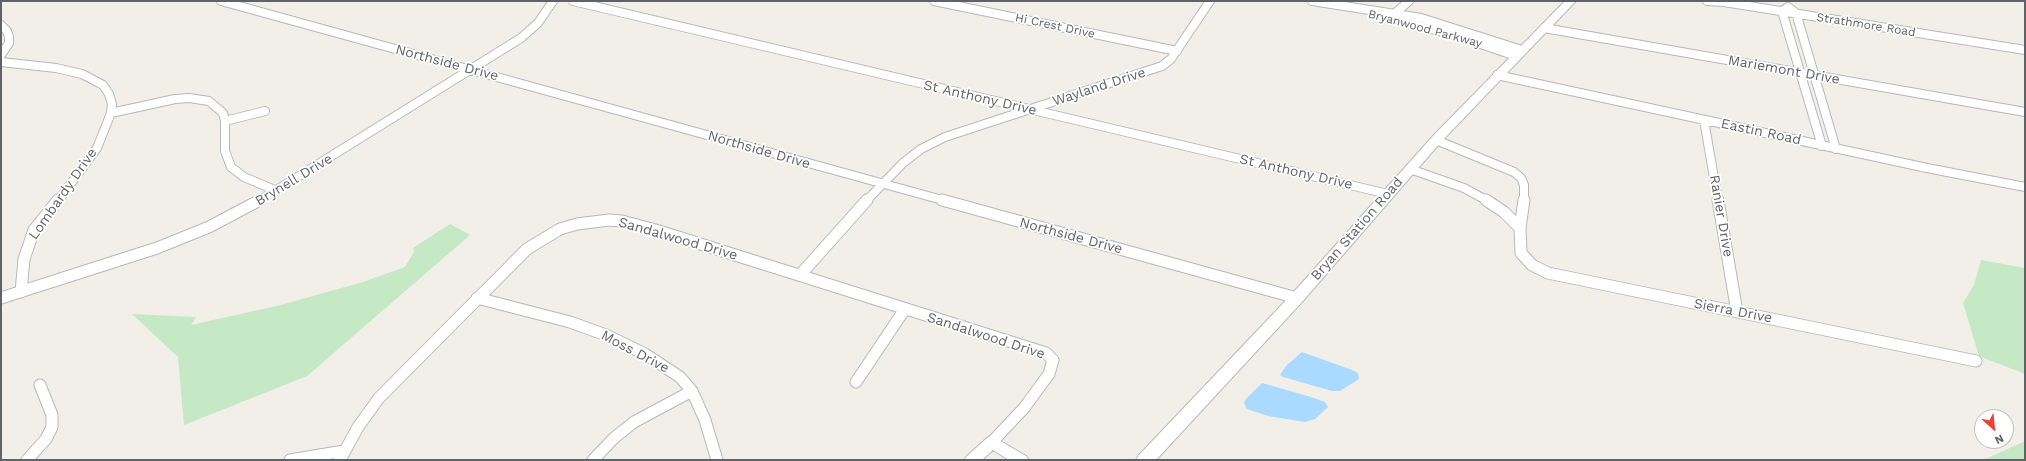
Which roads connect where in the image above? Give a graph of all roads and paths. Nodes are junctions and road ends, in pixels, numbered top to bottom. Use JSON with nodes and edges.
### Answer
{"nodes":[{"id":1,"x":221,"y":1,"type":"edge"},
{"id":2,"x":553,"y":1,"type":"edge"},
{"id":3,"x":573,"y":1,"type":"edge"},
{"id":4,"x":934,"y":1,"type":"edge"},
{"id":5,"x":1210,"y":1,"type":"edge"},
{"id":6,"x":1312,"y":1,"type":"edge"},
{"id":7,"x":1408,"y":1,"type":"edge"},
{"id":8,"x":1571,"y":1,"type":"edge"},
{"id":9,"x":1707,"y":1,"type":"edge"},
{"id":10,"x":1749,"y":1,"type":"edge"},
{"id":11,"x":1785,"y":9,"type":"junction"},
{"id":12,"x":1796,"y":13,"type":"junction"},
{"id":13,"x":1392,"y":16,"type":"junction"},
{"id":14,"x":1,"y":25,"type":"edge"},
{"id":15,"x":1546,"y":26,"type":"junction"},
{"id":16,"x":2025,"y":44,"type":"edge"},
{"id":17,"x":2025,"y":50,"type":"edge"},
{"id":18,"x":1177,"y":52,"type":"junction"},
{"id":19,"x":1519,"y":53,"type":"junction"},
{"id":20,"x":1,"y":55,"type":"edge"},
{"id":21,"x":1,"y":62,"type":"edge"},
{"id":22,"x":471,"y":70,"type":"junction"},
{"id":23,"x":1799,"y":70,"type":"junction"},
{"id":24,"x":1814,"y":72,"type":"junction"},
{"id":25,"x":1497,"y":75,"type":"junction"},
{"id":26,"x":2025,"y":105,"type":"edge"},
{"id":27,"x":1030,"y":110,"type":"junction"},
{"id":28,"x":265,"y":111,"type":"dead end"},
{"id":29,"x":2025,"y":112,"type":"edge"},
{"id":30,"x":111,"y":113,"type":"junction"},
{"id":31,"x":1704,"y":120,"type":"junction"},
{"id":32,"x":225,"y":121,"type":"junction"},
{"id":33,"x":1436,"y":140,"type":"junction"},
{"id":34,"x":1822,"y":146,"type":"junction"},
{"id":35,"x":1836,"y":148,"type":"junction"},
{"id":36,"x":1410,"y":169,"type":"junction"},
{"id":37,"x":881,"y":184,"type":"junction"},
{"id":38,"x":2025,"y":187,"type":"edge"},
{"id":39,"x":277,"y":191,"type":"junction"},
{"id":40,"x":1388,"y":194,"type":"junction"},
{"id":41,"x":1520,"y":228,"type":"junction"},
{"id":42,"x":800,"y":275,"type":"junction"},
{"id":43,"x":21,"y":292,"type":"junction"},
{"id":44,"x":1,"y":298,"type":"edge"},
{"id":45,"x":478,"y":298,"type":"junction"},
{"id":46,"x":1297,"y":298,"type":"junction"},
{"id":47,"x":905,"y":309,"type":"junction"},
{"id":48,"x":1737,"y":312,"type":"junction"},
{"id":49,"x":1976,"y":361,"type":"dead end"},
{"id":50,"x":856,"y":382,"type":"dead end"},
{"id":51,"x":40,"y":384,"type":"dead end"},
{"id":52,"x":692,"y":391,"type":"junction"},
{"id":53,"x":992,"y":442,"type":"junction"},
{"id":54,"x":342,"y":456,"type":"edge"},
{"id":55,"x":27,"y":460,"type":"edge"},
{"id":56,"x":290,"y":460,"type":"edge"},
{"id":57,"x":594,"y":460,"type":"edge"},
{"id":58,"x":717,"y":460,"type":"edge"},
{"id":59,"x":972,"y":460,"type":"edge"},
{"id":60,"x":1020,"y":460,"type":"edge"},
{"id":61,"x":1145,"y":460,"type":"edge"}],
"edges":[{"from":1,"to":22,"type":"street","name":"Northside Drive"},
{"from":2,"to":22,"type":"street","name":"Brynell Drive"},
{"from":3,"to":27,"type":"street","name":"St Anthony Drive"},
{"from":4,"to":18,"type":"street","name":"Hi Crest Drive"},
{"from":5,"to":18,"type":"street","name":"Wayland Drive"},
{"from":6,"to":13,"type":"street","name":"Bryanwood Parkway"},
{"from":7,"to":13,"type":"street"},
{"from":8,"to":15,"type":"main road","name":"Bryan Station Road"},
{"from":9,"to":11,"type":"street","name":"Strathmore Road"},
{"from":10,"to":11,"type":"street","name":"Strathmore Road"},
{"from":11,"to":12,"type":"street"},
{"from":11,"to":16,"type":"street","name":"Strathmore Road"},
{"from":11,"to":23,"type":"street"},
{"from":12,"to":17,"type":"street","name":"Strathmore Road"},
{"from":12,"to":24,"type":"street"},
{"from":13,"to":19,"type":"street","name":"Bryanwood Parkway"},
{"from":14,"to":20,"type":"street"},
{"from":15,"to":19,"type":"main road","name":"Bryan Station Road"},
{"from":15,"to":23,"type":"street","name":"Mariemont Drive"},
{"from":18,"to":27,"type":"street","name":"Wayland Drive"},
{"from":19,"to":25,"type":"main road","name":"Bryan Station Road"},
{"from":21,"to":30,"type":"street","name":"Lombardy Drive"},
{"from":22,"to":37,"type":"street","name":"Northside Drive"},
{"from":22,"to":39,"type":"street","name":"Brynell Drive"},
{"from":23,"to":24,"type":"street","name":"Mariemont Drive"},
{"from":23,"to":34,"type":"street"},
{"from":24,"to":26,"type":"street","name":"Mariemont Drive"},
{"from":24,"to":29,"type":"street","name":"Mariemont Drive"},
{"from":24,"to":35,"type":"street"},
{"from":25,"to":31,"type":"street","name":"Eastin Road"},
{"from":25,"to":33,"type":"main road","name":"Bryan Station Road"},
{"from":27,"to":37,"type":"street","name":"Wayland Drive"},
{"from":27,"to":40,"type":"street","name":"St Anthony Drive"},
{"from":28,"to":32,"type":"street"},
{"from":30,"to":32,"type":"street"},
{"from":30,"to":43,"type":"street","name":"Lombardy Drive"},
{"from":31,"to":34,"type":"street","name":"Eastin Road"},
{"from":31,"to":48,"type":"street","name":"Ranier Drive"},
{"from":32,"to":39,"type":"street"},
{"from":33,"to":36,"type":"main road","name":"Bryan Station Road"},
{"from":33,"to":41,"type":"street","name":"Sierra Drive"},
{"from":34,"to":35,"type":"street","name":"Eastin Road"},
{"from":35,"to":38,"type":"street","name":"Eastin Road"},
{"from":36,"to":40,"type":"main road","name":"Bryan Station Road"},
{"from":36,"to":41,"type":"street"},
{"from":37,"to":42,"type":"street","name":"Wayland Drive"},
{"from":37,"to":46,"type":"street","name":"Northside Drive"},
{"from":39,"to":43,"type":"street","name":"Brynell Drive"},
{"from":40,"to":46,"type":"main road","name":"Bryan Station Road"},
{"from":41,"to":48,"type":"street","name":"Sierra Drive"},
{"from":42,"to":45,"type":"street","name":"Sandalwood Drive"},
{"from":42,"to":47,"type":"street","name":"Sandalwood Drive"},
{"from":43,"to":44,"type":"street","name":"Brynell Drive"},
{"from":45,"to":52,"type":"street","name":"Moss Drive"},
{"from":45,"to":54,"type":"street","name":"Sandalwood Drive"},
{"from":46,"to":61,"type":"main road","name":"Bryan Station Road"},
{"from":47,"to":50,"type":"street"},
{"from":47,"to":53,"type":"street","name":"Sandalwood Drive"},
{"from":48,"to":49,"type":"street","name":"Sierra Drive"},
{"from":51,"to":55,"type":"street"},
{"from":52,"to":57,"type":"street"},
{"from":52,"to":58,"type":"street","name":"Moss Drive"},
{"from":53,"to":59,"type":"street"},
{"from":53,"to":60,"type":"street"},
{"from":54,"to":56,"type":"street"}]}
